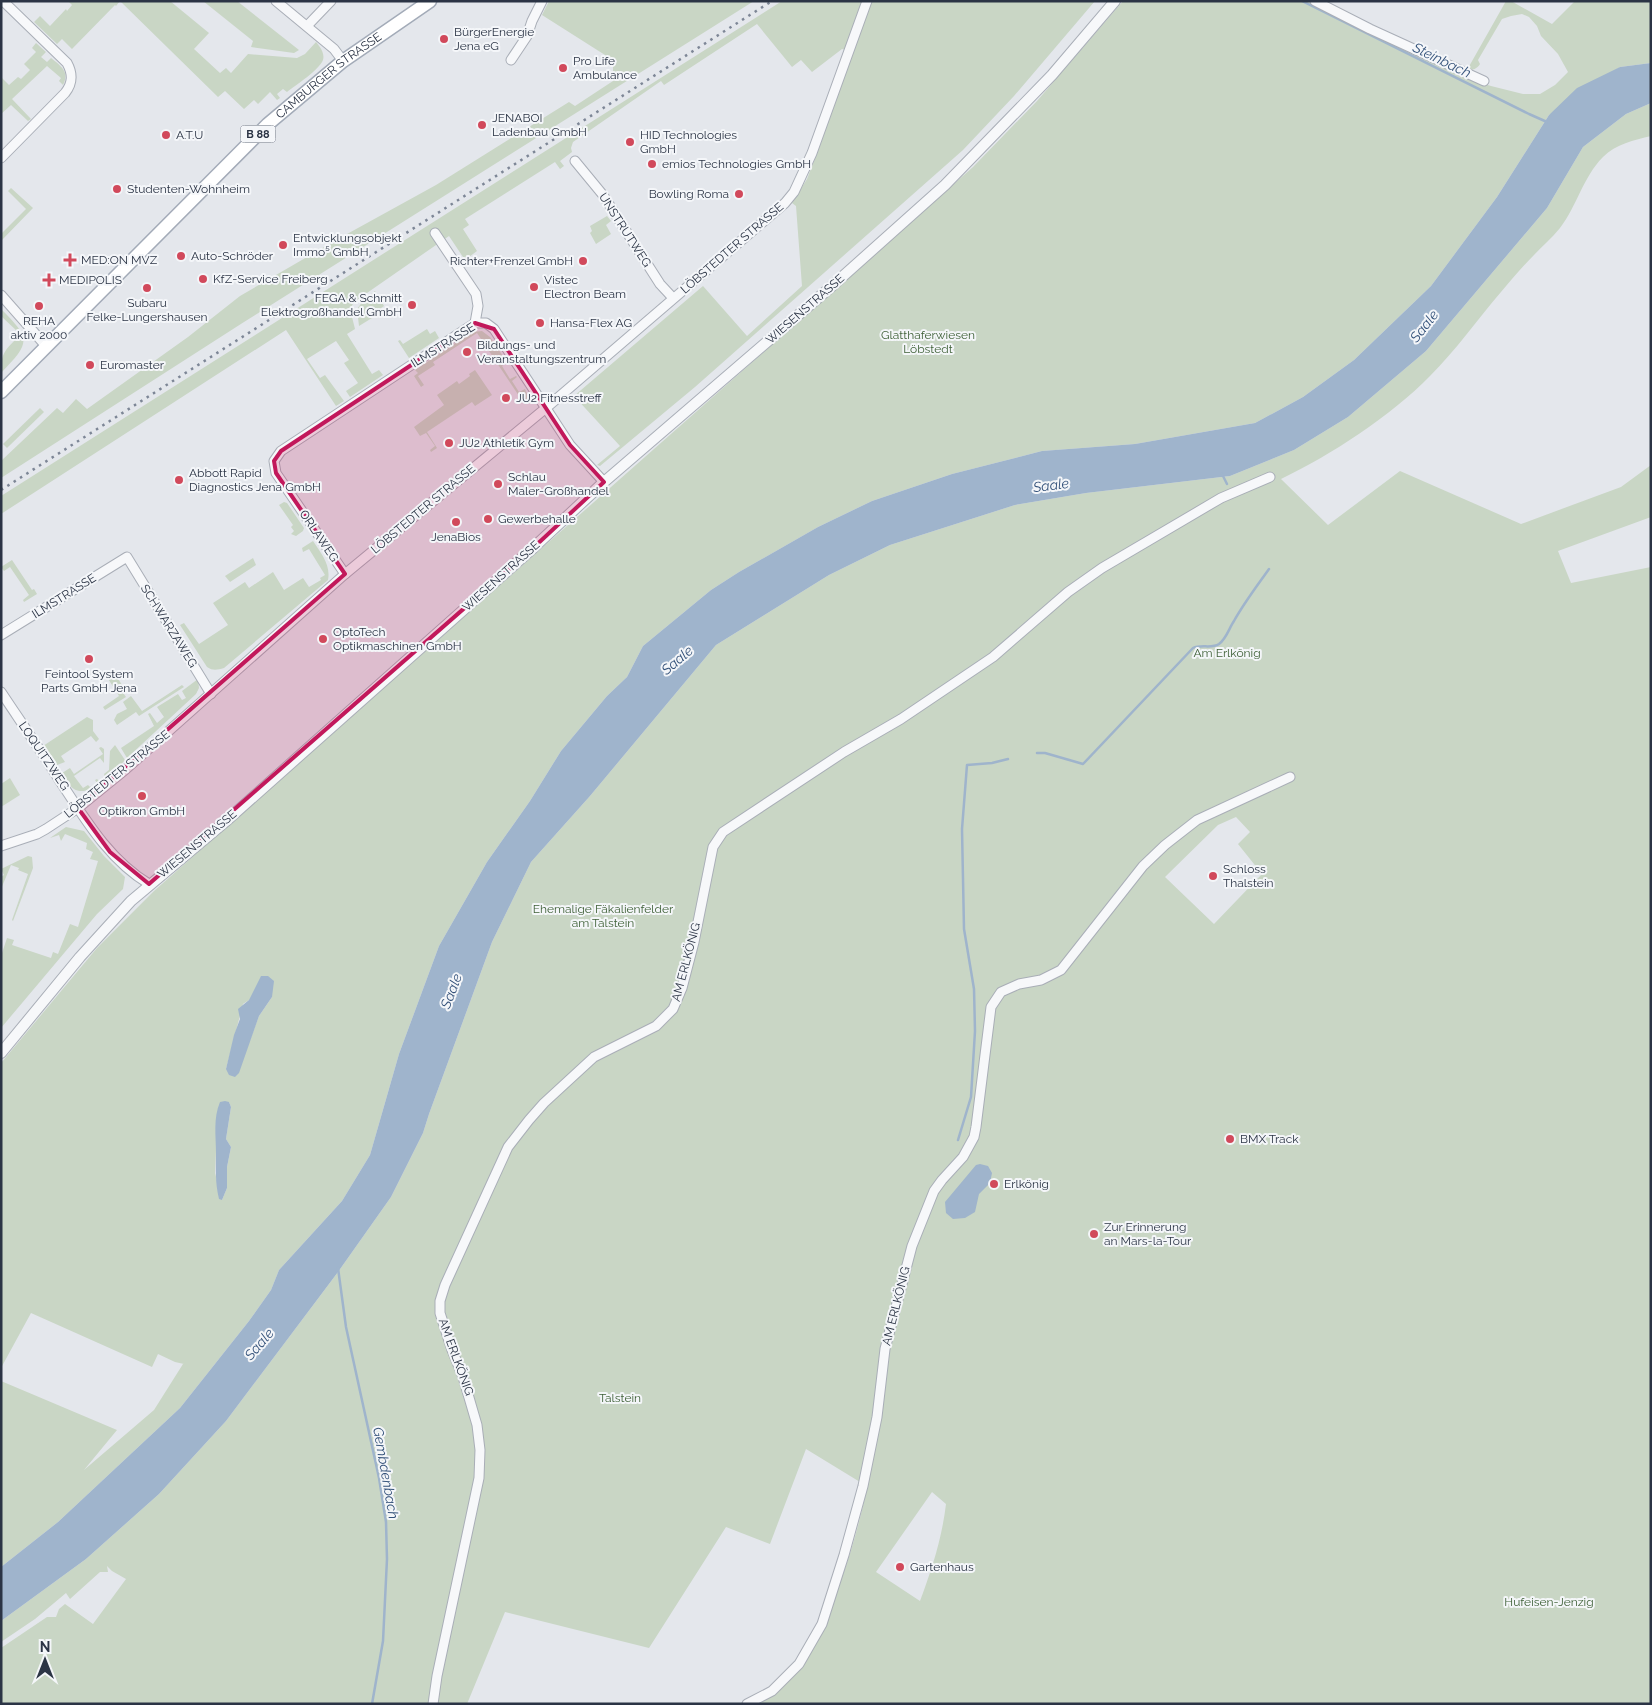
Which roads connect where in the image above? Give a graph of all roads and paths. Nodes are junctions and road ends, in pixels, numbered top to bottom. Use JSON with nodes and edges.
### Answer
{"nodes":[{"id":1,"x":3,"y":1,"type":"edge"},
{"id":2,"x":276,"y":1,"type":"edge"},
{"id":3,"x":331,"y":1,"type":"edge"},
{"id":4,"x":430,"y":1,"type":"edge"},
{"id":5,"x":542,"y":1,"type":"edge"},
{"id":6,"x":867,"y":1,"type":"edge"},
{"id":7,"x":1115,"y":1,"type":"edge"},
{"id":8,"x":1315,"y":1,"type":"edge"},
{"id":9,"x":307,"y":26,"type":"junction"},
{"id":10,"x":511,"y":60,"type":"dead end"},
{"id":11,"x":343,"y":61,"type":"junction"},
{"id":12,"x":1484,"y":81,"type":"dead end"},
{"id":13,"x":1,"y":158,"type":"edge"},
{"id":14,"x":575,"y":162,"type":"dead end"},
{"id":15,"x":435,"y":233,"type":"dead end"},
{"id":16,"x":1,"y":295,"type":"edge"},
{"id":17,"x":673,"y":298,"type":"junction"},
{"id":18,"x":475,"y":322,"type":"junction"},
{"id":19,"x":46,"y":346,"type":"junction"},
{"id":20,"x":1,"y":392,"type":"edge"},
{"id":21,"x":546,"y":408,"type":"junction"},
{"id":22,"x":276,"y":473,"type":"joint"},
{"id":23,"x":1270,"y":477,"type":"dead end"},
{"id":24,"x":604,"y":482,"type":"junction"},
{"id":25,"x":127,"y":557,"type":"joint"},
{"id":26,"x":345,"y":574,"type":"junction"},
{"id":27,"x":1,"y":635,"type":"edge"},
{"id":28,"x":1,"y":692,"type":"edge"},
{"id":29,"x":211,"y":694,"type":"junction"},
{"id":30,"x":1290,"y":776,"type":"dead end"},
{"id":31,"x":78,"y":808,"type":"junction"},
{"id":32,"x":1,"y":846,"type":"edge"},
{"id":33,"x":149,"y":884,"type":"junction"},
{"id":34,"x":1,"y":1054,"type":"edge"},
{"id":35,"x":433,"y":1704,"type":"edge"},
{"id":36,"x":747,"y":1704,"type":"edge"}],
"edges":[{"from":1,"to":13,"type":"street"},
{"from":2,"to":9,"type":"street"},
{"from":3,"to":9,"type":"street"},
{"from":4,"to":11,"type":"main road","name":"CAMBURGER STRASSE","number":"B 88"},
{"from":5,"to":10,"type":"street"},
{"from":6,"to":17,"type":"street","name":"LÖBSTEDTER STRASSE"},
{"from":7,"to":24,"type":"street","name":"WIESENSTRASSE"},
{"from":8,"to":12,"type":"street"},
{"from":9,"to":11,"type":"street"},
{"from":11,"to":19,"type":"main road","name":"CAMBURGER STRASSE","number":"B 88"},
{"from":14,"to":17,"type":"street","name":"UNSTRUTWEG"},
{"from":15,"to":18,"type":"street"},
{"from":16,"to":19,"type":"street"},
{"from":17,"to":21,"type":"street","name":"LÖBSTEDTER STRASSE"},
{"from":18,"to":21,"type":"street","name":"ILMSTRASSE"},
{"from":18,"to":22,"type":"street","name":"ILMSTRASSE"},
{"from":19,"to":20,"type":"main road","name":"CAMBURGER STRASSE","number":"B 88"},
{"from":21,"to":24,"type":"street","name":"ILMSTRASSE"},
{"from":21,"to":26,"type":"street","name":"LÖBSTEDTER STRASSE"},
{"from":22,"to":26,"type":"street","name":"ORLAWEG"},
{"from":23,"to":35,"type":"street","name":"AM ERLKÖNIG"},
{"from":24,"to":33,"type":"street","name":"WIESENSTRASSE"},
{"from":25,"to":27,"type":"street","name":"ILMSTRASSE"},
{"from":25,"to":29,"type":"street","name":"SCHWARZAWEG"},
{"from":26,"to":29,"type":"street","name":"LÖBSTEDTER STRASSE"},
{"from":28,"to":31,"type":"street","name":"LOQUITZWEG"},
{"from":29,"to":31,"type":"street","name":"LÖBSTEDTER STRASSE"},
{"from":30,"to":36,"type":"street","name":"AM ERLKÖNIG"},
{"from":31,"to":32,"type":"street","name":"LÖBSTEDTER STRASSE"},
{"from":31,"to":33,"type":"street","name":"LOQUITZWEG"},
{"from":33,"to":34,"type":"street","name":"WIESENSTRASSE"}]}
